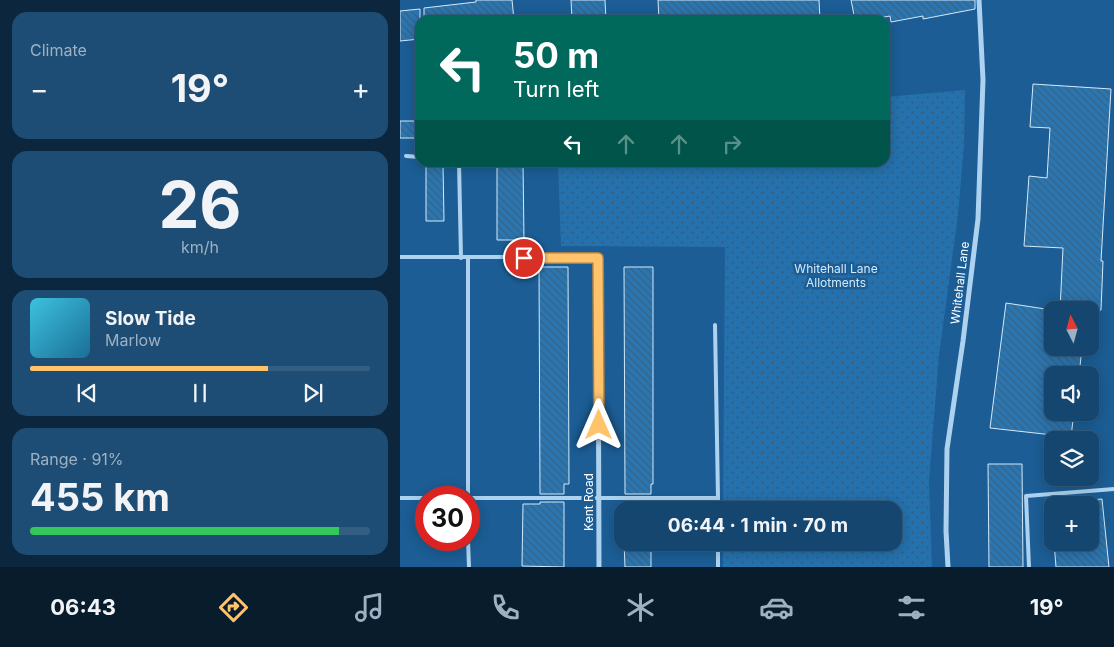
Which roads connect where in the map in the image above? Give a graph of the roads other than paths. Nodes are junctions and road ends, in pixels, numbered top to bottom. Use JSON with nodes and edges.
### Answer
{"nodes":[{"id":1,"x":979,"y":0,"type":"edge"},
{"id":2,"x":406,"y":156,"type":"dead end"},
{"id":3,"x":415,"y":156,"type":"edge"},
{"id":4,"x":459,"y":167,"type":"edge"},
{"id":5,"x":400,"y":257,"type":"edge"},
{"id":6,"x":461,"y":258,"type":"junction"},
{"id":7,"x":468,"y":258,"type":"junction"},
{"id":8,"x":598,"y":258,"type":"joint"},
{"id":9,"x":715,"y":325,"type":"dead end"},
{"id":10,"x":468,"y":486,"type":"edge"},
{"id":11,"x":1114,"y":489,"type":"edge"},
{"id":12,"x":480,"y":497,"type":"edge"},
{"id":13,"x":400,"y":498,"type":"edge"},
{"id":14,"x":415,"y":498,"type":"edge"},
{"id":15,"x":718,"y":498,"type":"joint"},
{"id":16,"x":600,"y":499,"type":"junction"},
{"id":17,"x":468,"y":551,"type":"edge"},
{"id":18,"x":718,"y":551,"type":"edge"},
{"id":19,"x":469,"y":567,"type":"edge"},
{"id":20,"x":599,"y":567,"type":"edge"},
{"id":21,"x":718,"y":567,"type":"edge"},
{"id":22,"x":948,"y":567,"type":"edge"},
{"id":23,"x":1030,"y":567,"type":"edge"}],
"edges":[{"from":1,"to":22,"type":"street","name":"Whitehall Lane"},
{"from":2,"to":3,"type":"lane"},
{"from":4,"to":6,"type":"lane"},
{"from":5,"to":6,"type":"lane"},
{"from":6,"to":7,"type":"lane"},
{"from":7,"to":8,"type":"lane"},
{"from":7,"to":10,"type":"lane"},
{"from":8,"to":16,"type":"street","name":"Kent Road"},
{"from":9,"to":15,"type":"lane"},
{"from":11,"to":23,"type":"lane"},
{"from":12,"to":16,"type":"lane"},
{"from":13,"to":14,"type":"lane"},
{"from":15,"to":16,"type":"lane"},
{"from":16,"to":20,"type":"street","name":"Kent Road"},
{"from":17,"to":19,"type":"lane"},
{"from":18,"to":21,"type":"lane"}]}
